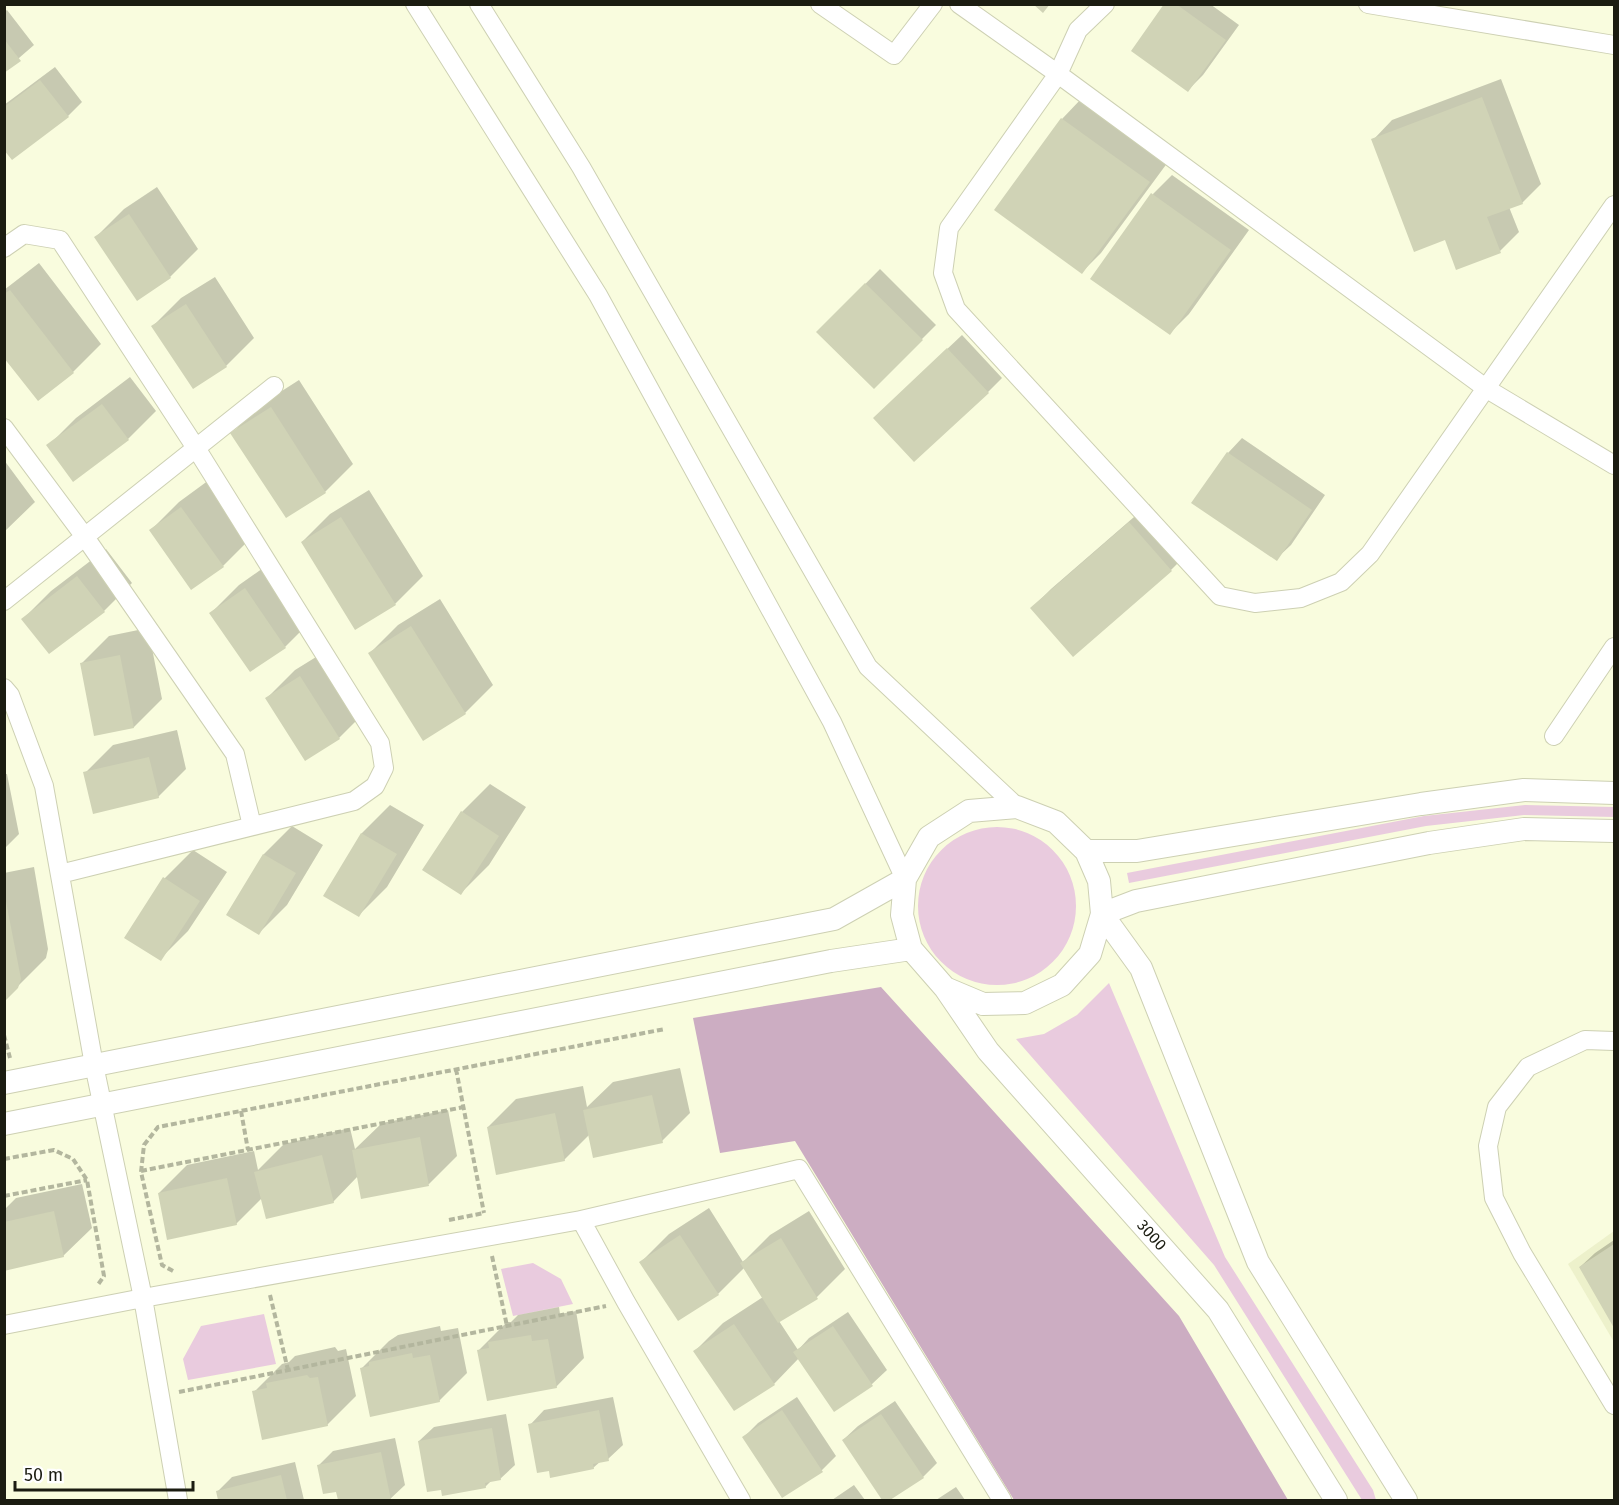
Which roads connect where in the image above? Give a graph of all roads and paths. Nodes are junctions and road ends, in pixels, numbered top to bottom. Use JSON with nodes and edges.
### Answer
{"nodes":[{"id":1,"x":415,"y":4,"type":"edge"},
{"id":2,"x":479,"y":4,"type":"edge"},
{"id":3,"x":820,"y":4,"type":"edge"},
{"id":4,"x":933,"y":4,"type":"edge"},
{"id":5,"x":959,"y":4,"type":"edge"},
{"id":6,"x":1105,"y":4,"type":"edge"},
{"id":7,"x":1368,"y":4,"type":"edge"},
{"id":8,"x":1614,"y":45,"type":"edge"},
{"id":9,"x":1058,"y":74,"type":"junction"},
{"id":10,"x":1614,"y":205,"type":"edge"},
{"id":11,"x":4,"y":248,"type":"edge"},
{"id":12,"x":274,"y":386,"type":"dead end"},
{"id":13,"x":1487,"y":389,"type":"junction"},
{"id":14,"x":4,"y":428,"type":"edge"},
{"id":15,"x":196,"y":448,"type":"junction"},
{"id":16,"x":1614,"y":465,"type":"edge"},
{"id":17,"x":85,"y":537,"type":"junction"},
{"id":18,"x":4,"y":601,"type":"edge"},
{"id":19,"x":1614,"y":647,"type":"edge"},
{"id":20,"x":4,"y":688,"type":"edge"},
{"id":21,"x":1554,"y":736,"type":"dead end"},
{"id":22,"x":1614,"y":793,"type":"edge"},
{"id":23,"x":1017,"y":807,"type":"junction"},
{"id":24,"x":252,"y":826,"type":"junction"},
{"id":25,"x":1614,"y":831,"type":"edge"},
{"id":26,"x":1086,"y":851,"type":"junction"},
{"id":27,"x":60,"y":874,"type":"junction"},
{"id":28,"x":905,"y":879,"type":"junction"},
{"id":29,"x":1102,"y":914,"type":"junction"},
{"id":30,"x":911,"y":949,"type":"junction"},
{"id":31,"x":945,"y":988,"type":"junction"},
{"id":32,"x":665,"y":1029,"type":"dead end"},
{"id":33,"x":4,"y":1035,"type":"edge"},
{"id":34,"x":1614,"y":1041,"type":"edge"},
{"id":35,"x":94,"y":1065,"type":"junction"},
{"id":36,"x":456,"y":1069,"type":"junction"},
{"id":37,"x":8,"y":1076,"type":"edge"},
{"id":38,"x":101,"y":1105,"type":"junction"},
{"id":39,"x":464,"y":1107,"type":"junction"},
{"id":40,"x":241,"y":1111,"type":"junction"},
{"id":41,"x":4,"y":1124,"type":"edge"},
{"id":42,"x":248,"y":1150,"type":"junction"},
{"id":43,"x":4,"y":1159,"type":"edge"},
{"id":44,"x":141,"y":1172,"type":"junction"},
{"id":45,"x":87,"y":1180,"type":"junction"},
{"id":46,"x":4,"y":1196,"type":"edge"},
{"id":47,"x":484,"y":1213,"type":"junction"},
{"id":48,"x":449,"y":1220,"type":"dead end"},
{"id":49,"x":581,"y":1220,"type":"junction"},
{"id":50,"x":488,"y":1236,"type":"junction"},
{"id":51,"x":181,"y":1276,"type":"dead end"},
{"id":52,"x":265,"y":1276,"type":"junction"},
{"id":53,"x":92,"y":1292,"type":"dead end"},
{"id":54,"x":143,"y":1298,"type":"junction"},
{"id":55,"x":626,"y":1302,"type":"junction"},
{"id":56,"x":4,"y":1325,"type":"edge"},
{"id":57,"x":507,"y":1326,"type":"junction"},
{"id":58,"x":288,"y":1370,"type":"junction"},
{"id":59,"x":160,"y":1396,"type":"junction"},
{"id":60,"x":1614,"y":1406,"type":"edge"},
{"id":61,"x":178,"y":1500,"type":"edge"},
{"id":62,"x":741,"y":1500,"type":"edge"},
{"id":63,"x":1002,"y":1500,"type":"edge"},
{"id":64,"x":1336,"y":1500,"type":"edge"},
{"id":65,"x":1406,"y":1500,"type":"edge"}],
"edges":[{"from":1,"to":28,"type":"street"},
{"from":2,"to":23,"type":"street"},
{"from":3,"to":4,"type":"street"},
{"from":5,"to":9,"type":"street"},
{"from":6,"to":9,"type":"street"},
{"from":7,"to":8,"type":"street"},
{"from":9,"to":13,"type":"street"},
{"from":9,"to":13,"type":"street"},
{"from":10,"to":13,"type":"street"},
{"from":11,"to":15,"type":"street"},
{"from":12,"to":15,"type":"street"},
{"from":13,"to":16,"type":"street"},
{"from":14,"to":17,"type":"street"},
{"from":15,"to":17,"type":"street"},
{"from":15,"to":24,"type":"street"},
{"from":17,"to":18,"type":"street"},
{"from":17,"to":24,"type":"street"},
{"from":19,"to":21,"type":"street"},
{"from":20,"to":27,"type":"street"},
{"from":22,"to":26,"type":"street"},
{"from":23,"to":26,"type":"street"},
{"from":23,"to":28,"type":"street"},
{"from":24,"to":27,"type":"street"},
{"from":25,"to":29,"type":"street"},
{"from":26,"to":29,"type":"street"},
{"from":27,"to":35,"type":"street"},
{"from":28,"to":30,"type":"street"},
{"from":28,"to":35,"type":"street"},
{"from":29,"to":31,"type":"street"},
{"from":29,"to":65,"type":"street"},
{"from":30,"to":31,"type":"street"},
{"from":30,"to":38,"type":"street"},
{"from":31,"to":64,"type":"street","name":"3000"},
{"from":32,"to":36,"type":"path"},
{"from":33,"to":37,"type":"path"},
{"from":34,"to":60,"type":"street"},
{"from":35,"to":37,"type":"street"},
{"from":35,"to":38,"type":"street"},
{"from":36,"to":39,"type":"path"},
{"from":36,"to":40,"type":"path"},
{"from":38,"to":41,"type":"street"},
{"from":38,"to":54,"type":"street"},
{"from":39,"to":42,"type":"path"},
{"from":39,"to":47,"type":"path"},
{"from":40,"to":42,"type":"path"},
{"from":40,"to":44,"type":"path"},
{"from":42,"to":44,"type":"path"},
{"from":43,"to":45,"type":"path"},
{"from":44,"to":51,"type":"path"},
{"from":45,"to":46,"type":"path"},
{"from":45,"to":53,"type":"path"},
{"from":47,"to":48,"type":"path"},
{"from":47,"to":50,"type":"path"},
{"from":49,"to":50,"type":"street"},
{"from":49,"to":55,"type":"street"},
{"from":49,"to":63,"type":"street"},
{"from":50,"to":52,"type":"street"},
{"from":50,"to":57,"type":"path"},
{"from":52,"to":54,"type":"street"},
{"from":52,"to":58,"type":"path"},
{"from":54,"to":56,"type":"street"},
{"from":54,"to":59,"type":"street"},
{"from":55,"to":57,"type":"path"},
{"from":55,"to":62,"type":"street"},
{"from":57,"to":58,"type":"path"},
{"from":58,"to":59,"type":"path"},
{"from":59,"to":61,"type":"street"}]}
